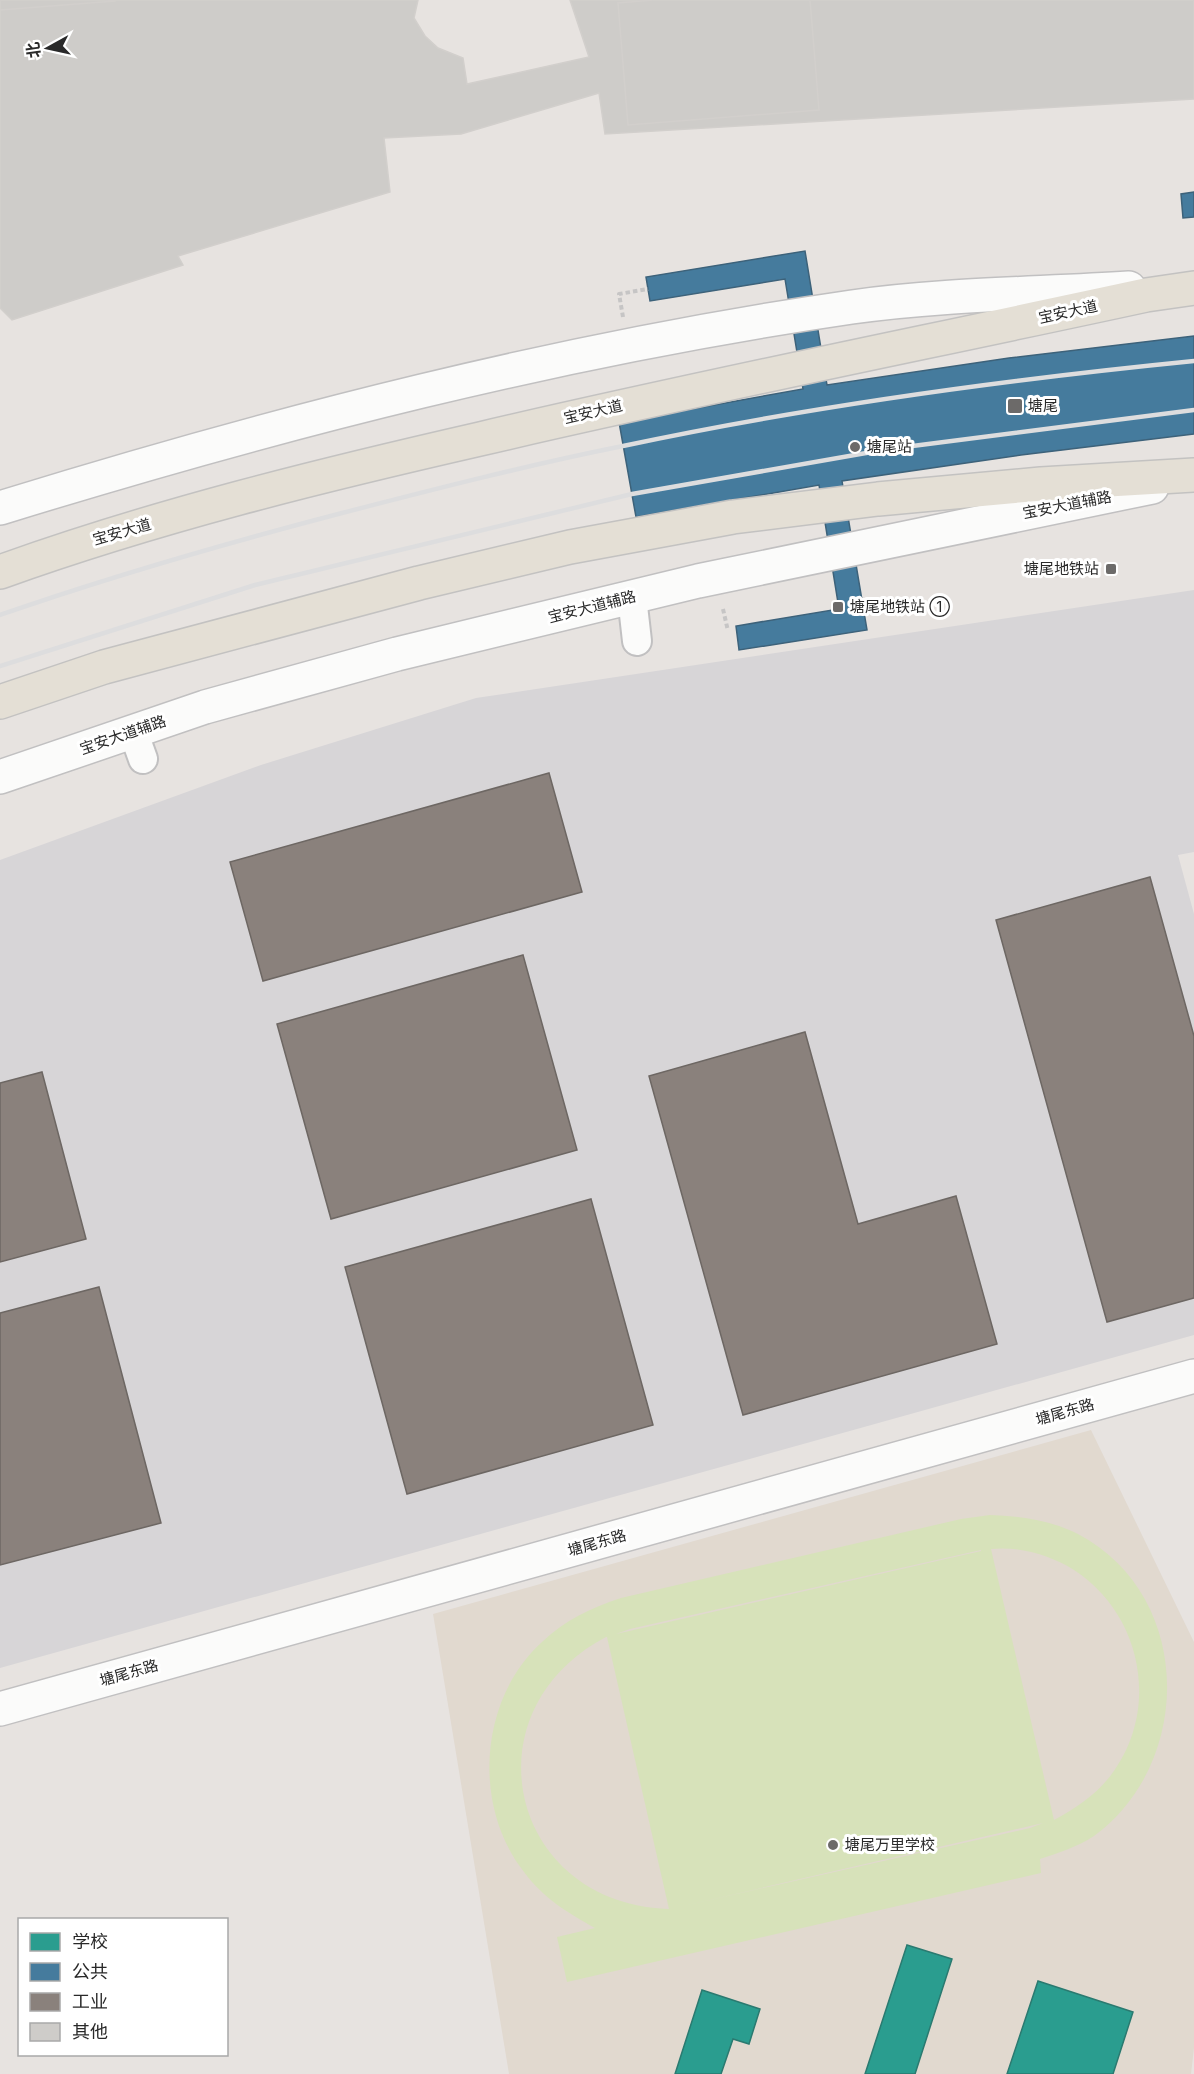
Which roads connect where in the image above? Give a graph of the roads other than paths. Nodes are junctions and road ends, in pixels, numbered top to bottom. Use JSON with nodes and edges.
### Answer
{"nodes":[{"id":1,"x":1194,"y":286,"type":"edge"},
{"id":2,"x":1194,"y":477,"type":"edge"},
{"id":3,"x":0,"y":508,"type":"edge"},
{"id":4,"x":0,"y":572,"type":"edge"},
{"id":5,"x":632,"y":597,"type":"junction"},
{"id":6,"x":637,"y":641,"type":"dead end"},
{"id":7,"x":0,"y":702,"type":"edge"},
{"id":8,"x":0,"y":777,"type":"edge"},
{"id":9,"x":1194,"y":1376,"type":"edge"},
{"id":10,"x":0,"y":1709,"type":"edge"}],
"edges":[{"from":1,"to":3,"type":"main road"},
{"from":1,"to":4,"type":"main road","name":"宝安大道"},
{"from":2,"to":5,"type":"main road","name":"宝安大道辅路"},
{"from":2,"to":7,"type":"main road"},
{"from":5,"to":6,"type":"street"},
{"from":5,"to":8,"type":"main road","name":"宝安大道辅路"},
{"from":9,"to":10,"type":"main road","name":"塘尾东路"}]}
